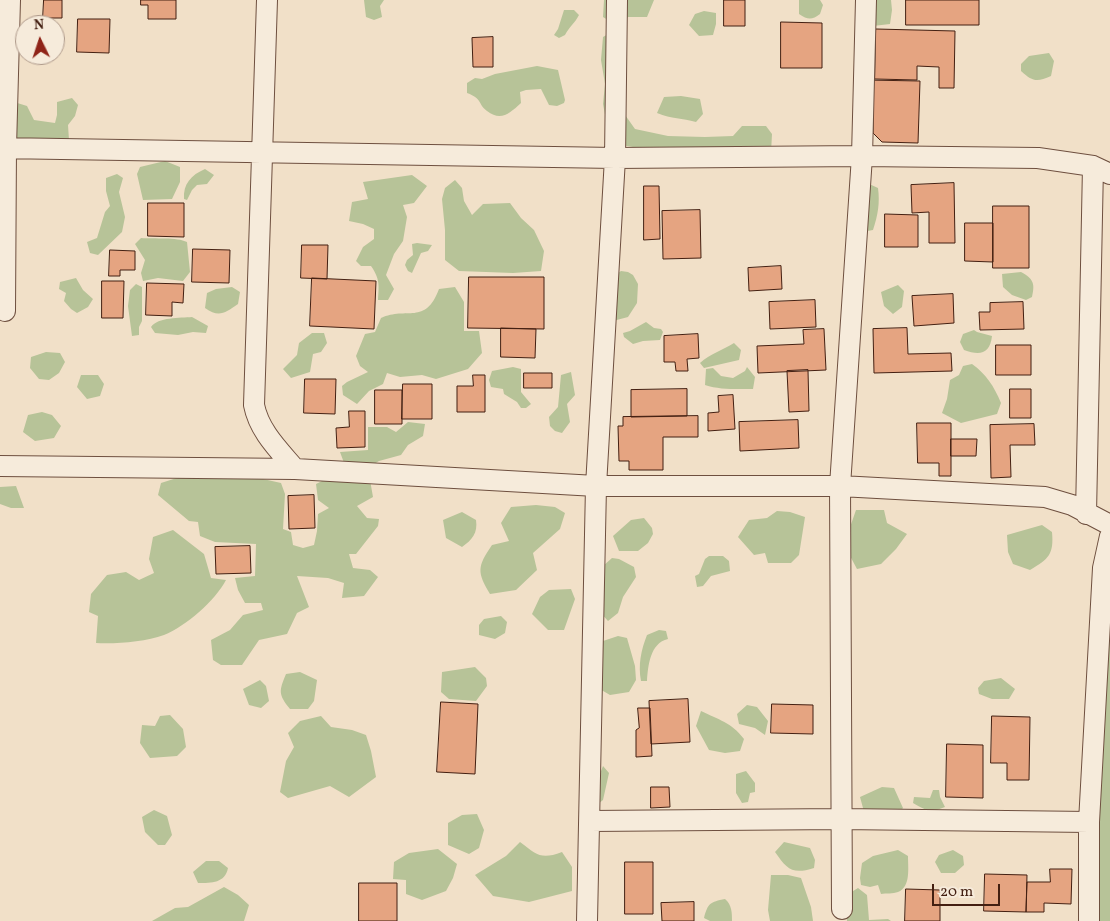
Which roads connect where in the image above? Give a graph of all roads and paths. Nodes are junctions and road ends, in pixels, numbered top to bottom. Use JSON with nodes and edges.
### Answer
{"nodes":[{"id":1,"x":10,"y":0,"type":"edge"},
{"id":2,"x":267,"y":0,"type":"edge"},
{"id":3,"x":617,"y":0,"type":"edge"},
{"id":4,"x":866,"y":0,"type":"edge"},
{"id":5,"x":3,"y":148,"type":"edge"},
{"id":6,"x":262,"y":152,"type":"junction"},
{"id":7,"x":862,"y":156,"type":"junction"},
{"id":8,"x":616,"y":158,"type":"junction"},
{"id":9,"x":1102,"y":170,"type":"edge"},
{"id":10,"x":5,"y":311,"type":"dead end"},
{"id":11,"x":0,"y":466,"type":"edge"},
{"id":12,"x":295,"y":469,"type":"junction"},
{"id":13,"x":596,"y":486,"type":"junction"},
{"id":14,"x":840,"y":486,"type":"junction"},
{"id":15,"x":1086,"y":514,"type":"junction"},
{"id":16,"x":1110,"y":525,"type":"edge"},
{"id":17,"x":1110,"y":536,"type":"edge"},
{"id":18,"x":841,"y":819,"type":"junction"},
{"id":19,"x":590,"y":821,"type":"junction"},
{"id":20,"x":1089,"y":822,"type":"junction"},
{"id":21,"x":842,"y":909,"type":"dead end"},
{"id":22,"x":587,"y":921,"type":"edge"},
{"id":23,"x":1089,"y":921,"type":"edge"}],
"edges":[{"from":1,"to":5,"type":"street"},
{"from":2,"to":6,"type":"street"},
{"from":3,"to":8,"type":"street"},
{"from":4,"to":7,"type":"street"},
{"from":5,"to":6,"type":"street"},
{"from":5,"to":10,"type":"street"},
{"from":6,"to":8,"type":"street"},
{"from":6,"to":12,"type":"street"},
{"from":7,"to":8,"type":"street"},
{"from":7,"to":9,"type":"street"},
{"from":7,"to":14,"type":"street"},
{"from":8,"to":13,"type":"street"},
{"from":9,"to":15,"type":"street"},
{"from":11,"to":12,"type":"street"},
{"from":12,"to":13,"type":"street"},
{"from":13,"to":14,"type":"street"},
{"from":13,"to":19,"type":"street"},
{"from":14,"to":15,"type":"street"},
{"from":14,"to":18,"type":"street"},
{"from":15,"to":16,"type":"street"},
{"from":17,"to":20,"type":"street"},
{"from":18,"to":19,"type":"street"},
{"from":18,"to":20,"type":"street"},
{"from":18,"to":21,"type":"street"},
{"from":19,"to":22,"type":"street"},
{"from":20,"to":23,"type":"street"}]}
